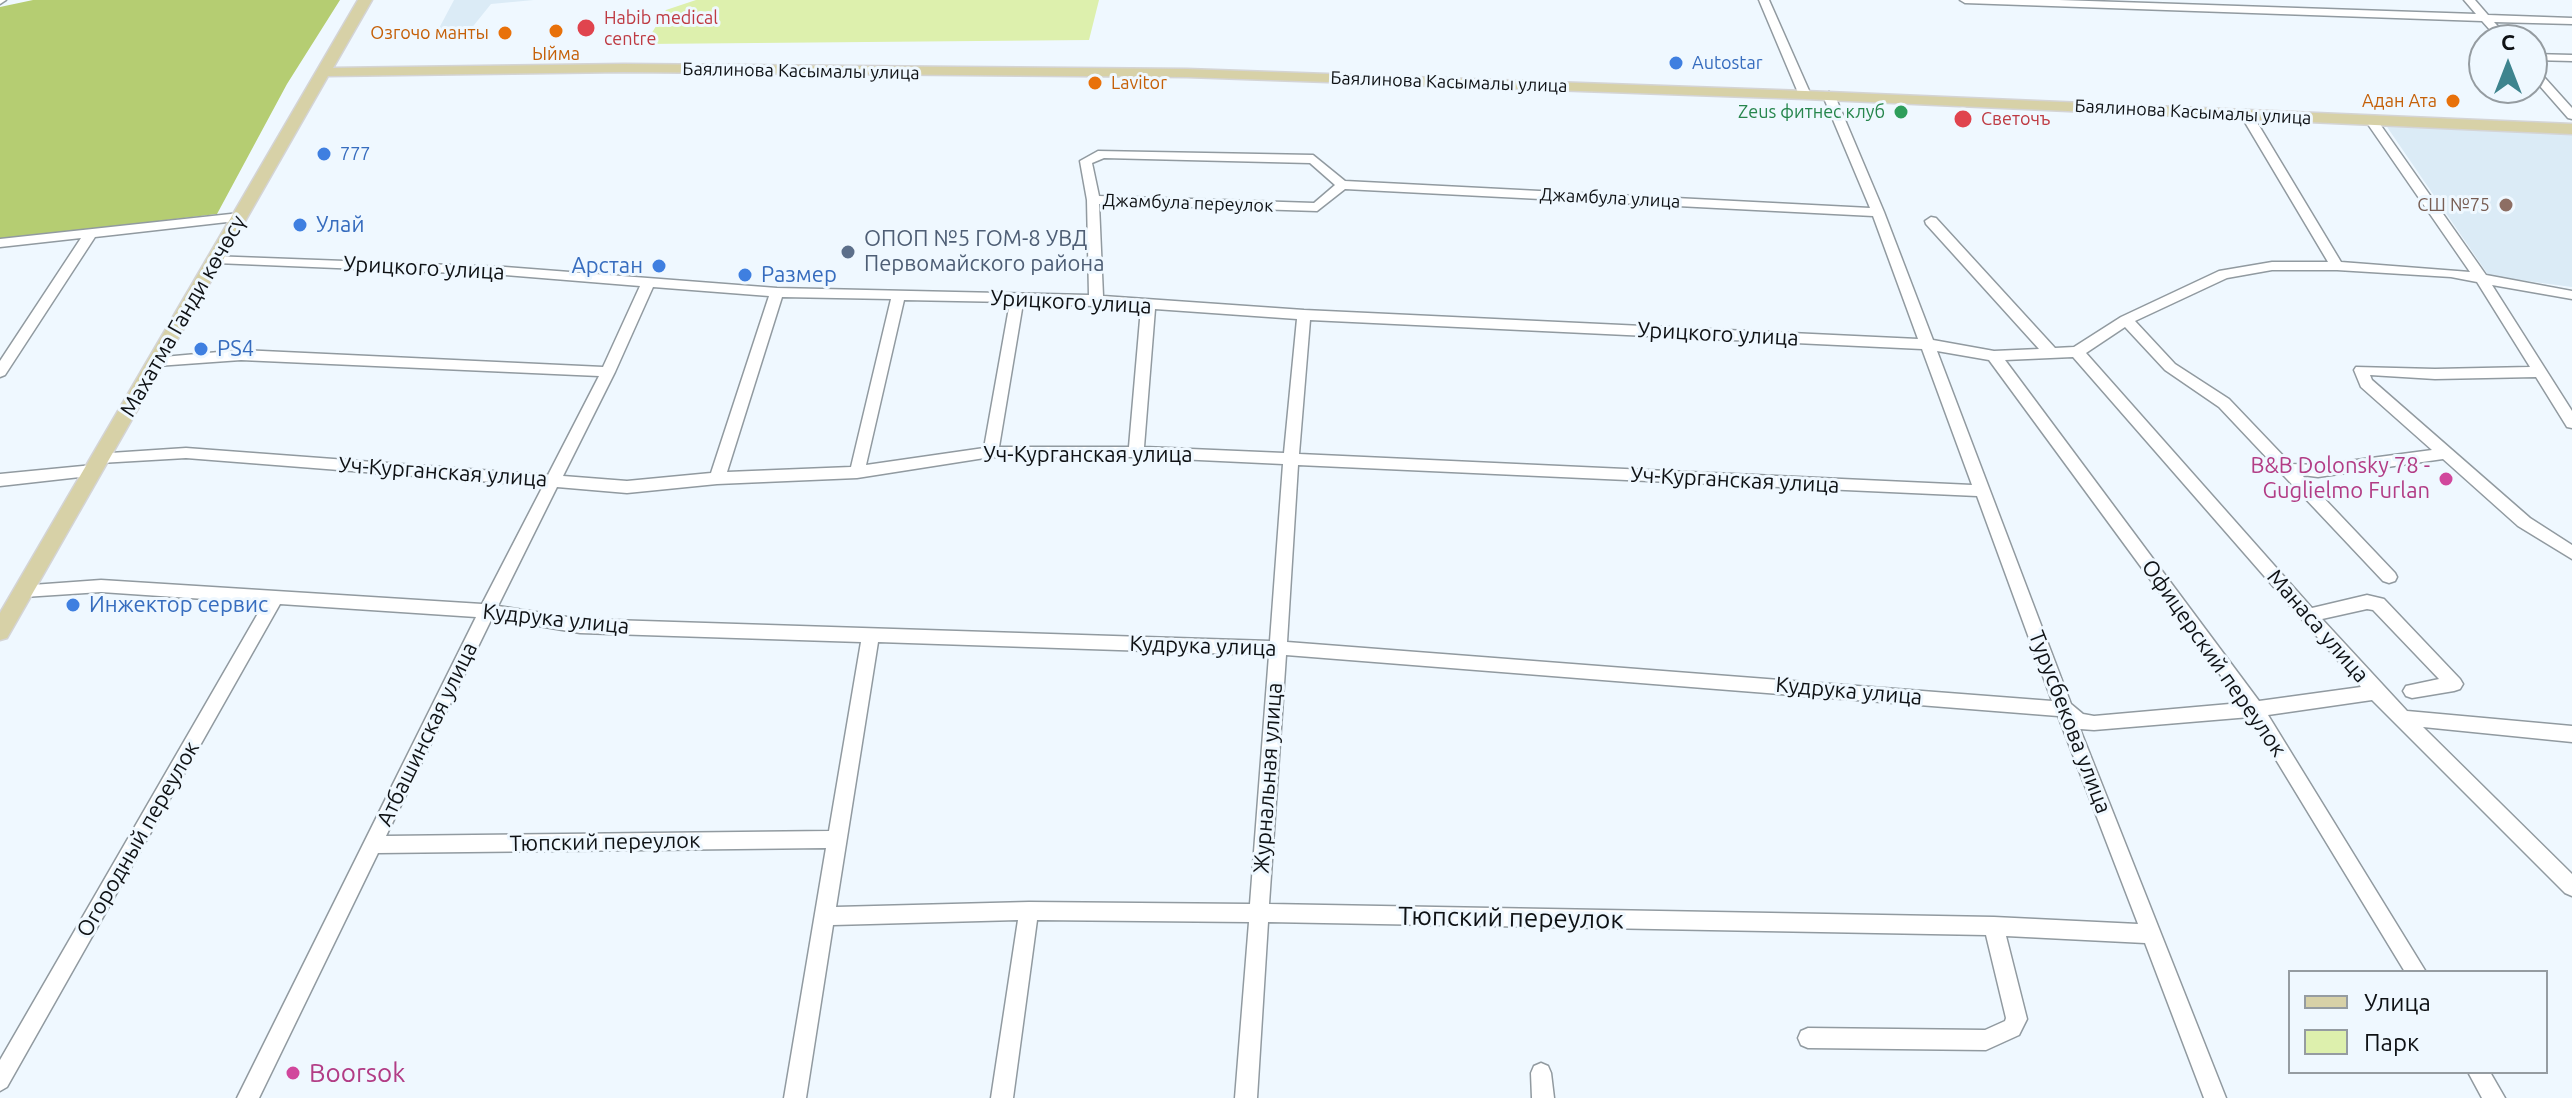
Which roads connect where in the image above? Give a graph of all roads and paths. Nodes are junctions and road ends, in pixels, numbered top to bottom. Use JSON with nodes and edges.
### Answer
{"nodes":[{"id":1,"x":365,"y":0,"type":"edge"},
{"id":2,"x":1764,"y":0,"type":"edge"},
{"id":3,"x":1965,"y":0,"type":"edge"},
{"id":4,"x":2351,"y":0,"type":"edge"},
{"id":5,"x":2469,"y":0,"type":"edge"},
{"id":6,"x":2172,"y":3,"type":"edge"},
{"id":7,"x":2361,"y":13,"type":"junction"},
{"id":8,"x":2485,"y":18,"type":"junction"},
{"id":9,"x":2572,"y":21,"type":"edge"},
{"id":10,"x":2490,"y":24,"type":"edge"},
{"id":11,"x":2548,"y":57,"type":"edge"},
{"id":12,"x":2572,"y":58,"type":"edge"},
{"id":13,"x":326,"y":72,"type":"junction"},
{"id":14,"x":2548,"y":88,"type":"edge"},
{"id":15,"x":1805,"y":95,"type":"junction"},
{"id":16,"x":1829,"y":96,"type":"junction"},
{"id":17,"x":2246,"y":114,"type":"junction"},
{"id":18,"x":2572,"y":115,"type":"edge"},
{"id":19,"x":2371,"y":120,"type":"junction"},
{"id":20,"x":2572,"y":129,"type":"edge"},
{"id":21,"x":1342,"y":185,"type":"junction"},
{"id":22,"x":1093,"y":200,"type":"junction"},
{"id":23,"x":1878,"y":212,"type":"junction"},
{"id":24,"x":240,"y":217,"type":"junction"},
{"id":25,"x":1931,"y":221,"type":"dead end"},
{"id":26,"x":92,"y":232,"type":"junction"},
{"id":27,"x":0,"y":243,"type":"edge"},
{"id":28,"x":216,"y":259,"type":"junction"},
{"id":29,"x":2337,"y":266,"type":"junction"},
{"id":30,"x":2483,"y":281,"type":"junction"},
{"id":31,"x":648,"y":284,"type":"junction"},
{"id":32,"x":777,"y":292,"type":"junction"},
{"id":33,"x":899,"y":294,"type":"junction"},
{"id":34,"x":2572,"y":295,"type":"edge"},
{"id":35,"x":1017,"y":299,"type":"junction"},
{"id":36,"x":1096,"y":300,"type":"junction"},
{"id":37,"x":1148,"y":306,"type":"junction"},
{"id":38,"x":1304,"y":315,"type":"junction"},
{"id":39,"x":2126,"y":320,"type":"junction"},
{"id":40,"x":1927,"y":344,"type":"junction"},
{"id":41,"x":2077,"y":352,"type":"junction"},
{"id":42,"x":2051,"y":353,"type":"junction"},
{"id":43,"x":1994,"y":356,"type":"junction"},
{"id":44,"x":157,"y":361,"type":"junction"},
{"id":45,"x":0,"y":372,"type":"edge"},
{"id":46,"x":608,"y":372,"type":"junction"},
{"id":47,"x":2540,"y":372,"type":"junction"},
{"id":48,"x":2572,"y":422,"type":"edge"},
{"id":49,"x":991,"y":452,"type":"junction"},
{"id":50,"x":1136,"y":452,"type":"junction"},
{"id":51,"x":2446,"y":453,"type":"junction"},
{"id":52,"x":1291,"y":461,"type":"junction"},
{"id":53,"x":97,"y":465,"type":"junction"},
{"id":54,"x":2289,"y":469,"type":"junction"},
{"id":55,"x":857,"y":472,"type":"junction"},
{"id":56,"x":717,"y":478,"type":"junction"},
{"id":57,"x":0,"y":480,"type":"edge"},
{"id":58,"x":555,"y":480,"type":"junction"},
{"id":59,"x":1983,"y":491,"type":"junction"},
{"id":60,"x":2572,"y":553,"type":"edge"},
{"id":61,"x":2389,"y":577,"type":"dead end"},
{"id":62,"x":24,"y":591,"type":"junction"},
{"id":63,"x":275,"y":598,"type":"junction"},
{"id":64,"x":487,"y":611,"type":"junction"},
{"id":65,"x":2309,"y":615,"type":"junction"},
{"id":66,"x":0,"y":632,"type":"edge"},
{"id":67,"x":870,"y":637,"type":"junction"},
{"id":68,"x":1278,"y":648,"type":"junction"},
{"id":69,"x":2412,"y":691,"type":"dead end"},
{"id":70,"x":2376,"y":692,"type":"junction"},
{"id":71,"x":2064,"y":709,"type":"junction"},
{"id":72,"x":2255,"y":709,"type":"junction"},
{"id":73,"x":2402,"y":718,"type":"junction"},
{"id":74,"x":2572,"y":734,"type":"edge"},
{"id":75,"x":837,"y":839,"type":"junction"},
{"id":76,"x":373,"y":845,"type":"junction"},
{"id":77,"x":2572,"y":887,"type":"edge"},
{"id":78,"x":1029,"y":911,"type":"junction"},
{"id":79,"x":1259,"y":913,"type":"junction"},
{"id":80,"x":825,"y":916,"type":"junction"},
{"id":81,"x":1994,"y":926,"type":"junction"},
{"id":82,"x":2152,"y":934,"type":"junction"},
{"id":83,"x":2415,"y":970,"type":"edge"},
{"id":84,"x":1808,"y":1038,"type":"dead end"},
{"id":85,"x":1541,"y":1073,"type":"dead end"},
{"id":86,"x":2479,"y":1074,"type":"edge"},
{"id":87,"x":0,"y":1080,"type":"edge"},
{"id":88,"x":248,"y":1098,"type":"edge"},
{"id":89,"x":795,"y":1098,"type":"edge"},
{"id":90,"x":1002,"y":1098,"type":"edge"},
{"id":91,"x":1246,"y":1098,"type":"edge"},
{"id":92,"x":1543,"y":1098,"type":"edge"},
{"id":93,"x":2215,"y":1098,"type":"edge"},
{"id":94,"x":2494,"y":1098,"type":"edge"}],
"edges":[{"from":1,"to":13,"type":"main road","name":"Махатма Ганди көчөсү"},
{"from":2,"to":15,"type":"street"},
{"from":3,"to":6,"type":"street"},
{"from":4,"to":7,"type":"street"},
{"from":5,"to":8,"type":"street"},
{"from":6,"to":7,"type":"street"},
{"from":7,"to":8,"type":"street"},
{"from":8,"to":9,"type":"street"},
{"from":8,"to":10,"type":"street"},
{"from":11,"to":12,"type":"street"},
{"from":13,"to":15,"type":"main road","name":"Баялинова Касымалы улица"},
{"from":13,"to":24,"type":"main road","name":"Махатма Ганди көчөсү"},
{"from":14,"to":18,"type":"street"},
{"from":15,"to":16,"type":"main road","name":"Баялинова Касымалы улица"},
{"from":16,"to":17,"type":"main road","name":"Баялинова Касымалы улица"},
{"from":16,"to":23,"type":"street"},
{"from":17,"to":19,"type":"main road","name":"Баялинова Касымалы улица"},
{"from":17,"to":29,"type":"street"},
{"from":19,"to":20,"type":"main road","name":"Баялинова Касымалы улица"},
{"from":19,"to":30,"type":"street"},
{"from":21,"to":22,"type":"street","name":"Джамбула переулок"},
{"from":21,"to":22,"type":"street","name":"Джамбула переулок"},
{"from":21,"to":23,"type":"street","name":"Джамбула улица"},
{"from":22,"to":36,"type":"street"},
{"from":23,"to":40,"type":"street"},
{"from":24,"to":26,"type":"street"},
{"from":24,"to":28,"type":"main road","name":"Махатма Ганди көчөсү"},
{"from":25,"to":42,"type":"street"},
{"from":26,"to":27,"type":"street"},
{"from":26,"to":45,"type":"street"},
{"from":28,"to":31,"type":"street","name":"Урицкого улица"},
{"from":28,"to":44,"type":"main road","name":"Махатма Ганди көчөсү"},
{"from":29,"to":30,"type":"street"},
{"from":29,"to":39,"type":"street"},
{"from":30,"to":34,"type":"street"},
{"from":30,"to":47,"type":"street"},
{"from":31,"to":32,"type":"street","name":"Урицкого улица"},
{"from":31,"to":46,"type":"street","name":"Атбашинская улица"},
{"from":32,"to":33,"type":"street","name":"Урицкого улица"},
{"from":32,"to":56,"type":"street"},
{"from":33,"to":35,"type":"street","name":"Урицкого улица"},
{"from":33,"to":55,"type":"street"},
{"from":35,"to":36,"type":"street","name":"Урицкого улица"},
{"from":35,"to":49,"type":"street"},
{"from":36,"to":37,"type":"street","name":"Урицкого улица"},
{"from":37,"to":38,"type":"street","name":"Урицкого улица"},
{"from":37,"to":50,"type":"street"},
{"from":38,"to":40,"type":"street","name":"Урицкого улица"},
{"from":38,"to":52,"type":"street","name":"Журнальная улица"},
{"from":39,"to":41,"type":"street"},
{"from":39,"to":54,"type":"street"},
{"from":40,"to":43,"type":"street"},
{"from":40,"to":59,"type":"street","name":"Турусбекова улица"},
{"from":41,"to":42,"type":"street"},
{"from":41,"to":65,"type":"street","name":"Манаса улица"},
{"from":42,"to":43,"type":"street"},
{"from":43,"to":72,"type":"street","name":"Офицерский переулок"},
{"from":44,"to":46,"type":"street"},
{"from":44,"to":53,"type":"main road","name":"Махатма Ганди көчөсү"},
{"from":46,"to":58,"type":"street","name":"Атбашинская улица"},
{"from":47,"to":48,"type":"street"},
{"from":47,"to":51,"type":"street"},
{"from":49,"to":50,"type":"street","name":"Уч-Курганская улица"},
{"from":49,"to":55,"type":"street","name":"Уч-Курганская улица"},
{"from":50,"to":52,"type":"street","name":"Уч-Курганская улица"},
{"from":51,"to":54,"type":"street"},
{"from":51,"to":60,"type":"street"},
{"from":52,"to":59,"type":"street","name":"Уч-Курганская улица"},
{"from":52,"to":68,"type":"street","name":"Журнальная улица"},
{"from":53,"to":57,"type":"street","name":"Уч-Курганская улица"},
{"from":53,"to":58,"type":"street","name":"Уч-Курганская улица"},
{"from":53,"to":62,"type":"main road","name":"Махатма Ганди көчөсү"},
{"from":54,"to":61,"type":"street"},
{"from":55,"to":56,"type":"street","name":"Уч-Курганская улица"},
{"from":56,"to":58,"type":"street","name":"Уч-Курганская улица"},
{"from":58,"to":64,"type":"street","name":"Атбашинская улица"},
{"from":59,"to":71,"type":"street","name":"Турусбекова улица"},
{"from":62,"to":63,"type":"street","name":"Кудрука улица"},
{"from":62,"to":66,"type":"main road","name":"Махатма Ганди көчөсү"},
{"from":63,"to":64,"type":"street","name":"Кудрука улица"},
{"from":63,"to":87,"type":"street","name":"Огородный переулок"},
{"from":64,"to":67,"type":"street","name":"Кудрука улица"},
{"from":64,"to":76,"type":"street","name":"Атбашинская улица"},
{"from":65,"to":69,"type":"street"},
{"from":65,"to":70,"type":"street","name":"Манаса улица"},
{"from":67,"to":68,"type":"street","name":"Кудрука улица"},
{"from":67,"to":75,"type":"street"},
{"from":68,"to":71,"type":"street","name":"Кудрука улица"},
{"from":68,"to":79,"type":"street","name":"Журнальная улица"},
{"from":70,"to":72,"type":"street","name":"Кудрука улица"},
{"from":70,"to":73,"type":"street","name":"Манаса улица"},
{"from":71,"to":72,"type":"street","name":"Кудрука улица"},
{"from":71,"to":82,"type":"street","name":"Турусбекова улица"},
{"from":72,"to":83,"type":"street","name":"Офицерский переулок"},
{"from":73,"to":74,"type":"street"},
{"from":73,"to":77,"type":"street","name":"Манаса улица"},
{"from":75,"to":76,"type":"street","name":"Тюпский переулок"},
{"from":75,"to":80,"type":"street"},
{"from":76,"to":88,"type":"street","name":"Атбашинская улица"},
{"from":78,"to":79,"type":"street","name":"Тюпский переулок"},
{"from":78,"to":80,"type":"street","name":"Тюпский переулок"},
{"from":78,"to":90,"type":"street"},
{"from":79,"to":81,"type":"street","name":"Тюпский переулок"},
{"from":79,"to":91,"type":"street","name":"Журнальная улица"},
{"from":80,"to":89,"type":"street"},
{"from":81,"to":82,"type":"street","name":"Тюпский переулок"},
{"from":81,"to":84,"type":"street"},
{"from":82,"to":93,"type":"street","name":"Турусбекова улица"},
{"from":85,"to":92,"type":"street"},
{"from":86,"to":94,"type":"street"}]}
